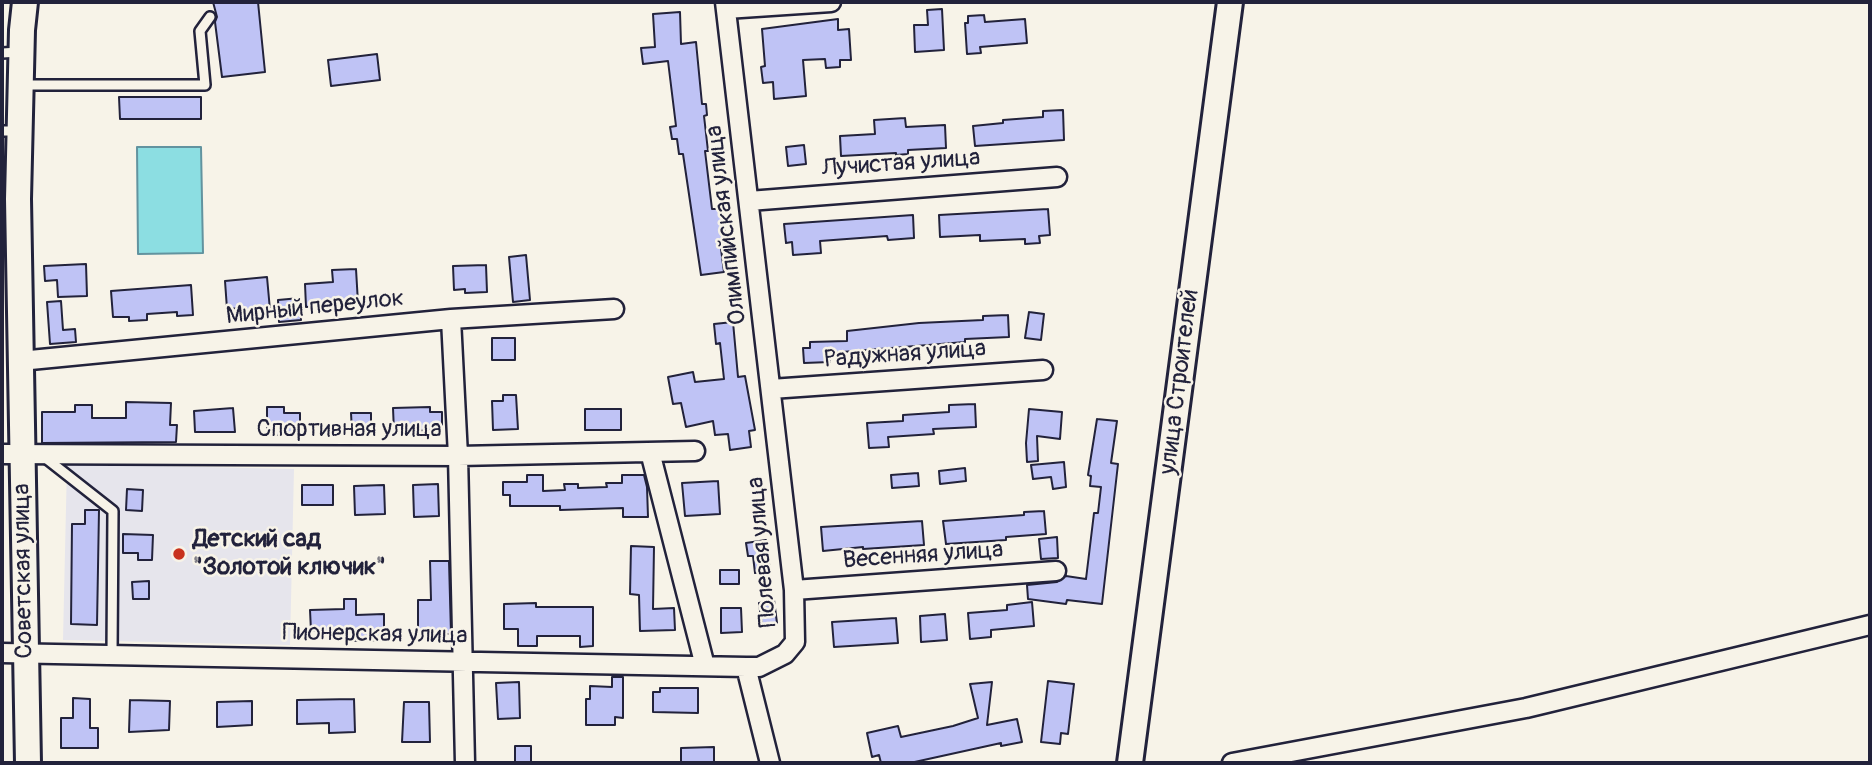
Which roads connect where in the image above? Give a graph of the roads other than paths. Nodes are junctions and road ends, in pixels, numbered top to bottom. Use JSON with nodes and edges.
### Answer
{"nodes":[{"id":1,"x":25,"y":2,"type":"edge"},
{"id":2,"x":831,"y":2,"type":"edge"},
{"id":3,"x":1230,"y":2,"type":"edge"},
{"id":4,"x":725,"y":5,"type":"edge"},
{"id":5,"x":210,"y":17,"type":"dead end"},
{"id":6,"x":12,"y":52,"type":"edge"},
{"id":7,"x":21,"y":85,"type":"junction"},
{"id":8,"x":11,"y":131,"type":"edge"},
{"id":9,"x":1057,"y":177,"type":"dead end"},
{"id":10,"x":749,"y":201,"type":"junction"},
{"id":11,"x":614,"y":309,"type":"dead end"},
{"id":12,"x":451,"y":319,"type":"junction"},
{"id":13,"x":20,"y":361,"type":"junction"},
{"id":14,"x":1043,"y":370,"type":"dead end"},
{"id":15,"x":771,"y":389,"type":"junction"},
{"id":16,"x":777,"y":442,"type":"joint"},
{"id":17,"x":695,"y":452,"type":"dead end"},
{"id":18,"x":650,"y":453,"type":"junction"},
{"id":19,"x":22,"y":454,"type":"edge"},
{"id":20,"x":458,"y":456,"type":"junction"},
{"id":21,"x":1056,"y":571,"type":"dead end"},
{"id":22,"x":793,"y":590,"type":"junction"},
{"id":23,"x":1870,"y":625,"type":"edge"},
{"id":24,"x":14,"y":653,"type":"edge"},
{"id":25,"x":112,"y":654,"type":"junction"},
{"id":26,"x":463,"y":661,"type":"junction"},
{"id":27,"x":705,"y":666,"type":"junction"},
{"id":28,"x":746,"y":667,"type":"junction"},
{"id":29,"x":28,"y":763,"type":"edge"},
{"id":30,"x":466,"y":763,"type":"edge"},
{"id":31,"x":770,"y":763,"type":"edge"},
{"id":32,"x":1130,"y":763,"type":"edge"},
{"id":33,"x":1233,"y":763,"type":"edge"}],
"edges":[{"from":1,"to":6,"type":"main road","name":"Советская улица"},
{"from":2,"to":4,"type":"street"},
{"from":3,"to":32,"type":"main road","name":"улица Строителей"},
{"from":4,"to":10,"type":"street","name":"Олимпийская улица"},
{"from":5,"to":7,"type":"lane"},
{"from":6,"to":7,"type":"main road","name":"Советская улица"},
{"from":7,"to":8,"type":"main road","name":"Советская улица"},
{"from":8,"to":13,"type":"main road","name":"Советская улица"},
{"from":9,"to":10,"type":"street","name":"Лучистая улица"},
{"from":10,"to":15,"type":"street","name":"Олимпийская улица"},
{"from":11,"to":12,"type":"street","name":"Мирный переулок"},
{"from":12,"to":13,"type":"street","name":"Мирный переулок"},
{"from":12,"to":20,"type":"street"},
{"from":13,"to":19,"type":"main road","name":"Советская улица"},
{"from":14,"to":15,"type":"street","name":"Радужная улица"},
{"from":15,"to":16,"type":"street","name":"Олимпийская улица"},
{"from":16,"to":22,"type":"street","name":"Полевая улица"},
{"from":17,"to":18,"type":"street","name":"Спортивная улица"},
{"from":18,"to":20,"type":"street","name":"Спортивная улица"},
{"from":18,"to":27,"type":"street"},
{"from":19,"to":20,"type":"street","name":"Спортивная улица"},
{"from":19,"to":24,"type":"main road","name":"Советская улица"},
{"from":19,"to":25,"type":"lane"},
{"from":20,"to":26,"type":"street"},
{"from":21,"to":22,"type":"street","name":"Весенняя улица"},
{"from":22,"to":28,"type":"street","name":"Полевая улица"},
{"from":23,"to":33,"type":"street"},
{"from":24,"to":25,"type":"street","name":"Пионерская улица"},
{"from":24,"to":29,"type":"main road","name":"Советская улица"},
{"from":25,"to":26,"type":"street","name":"Пионерская улица"},
{"from":26,"to":27,"type":"street","name":"Пионерская улица"},
{"from":26,"to":30,"type":"street"},
{"from":27,"to":28,"type":"street","name":"Пионерская улица"},
{"from":28,"to":31,"type":"street"}]}
